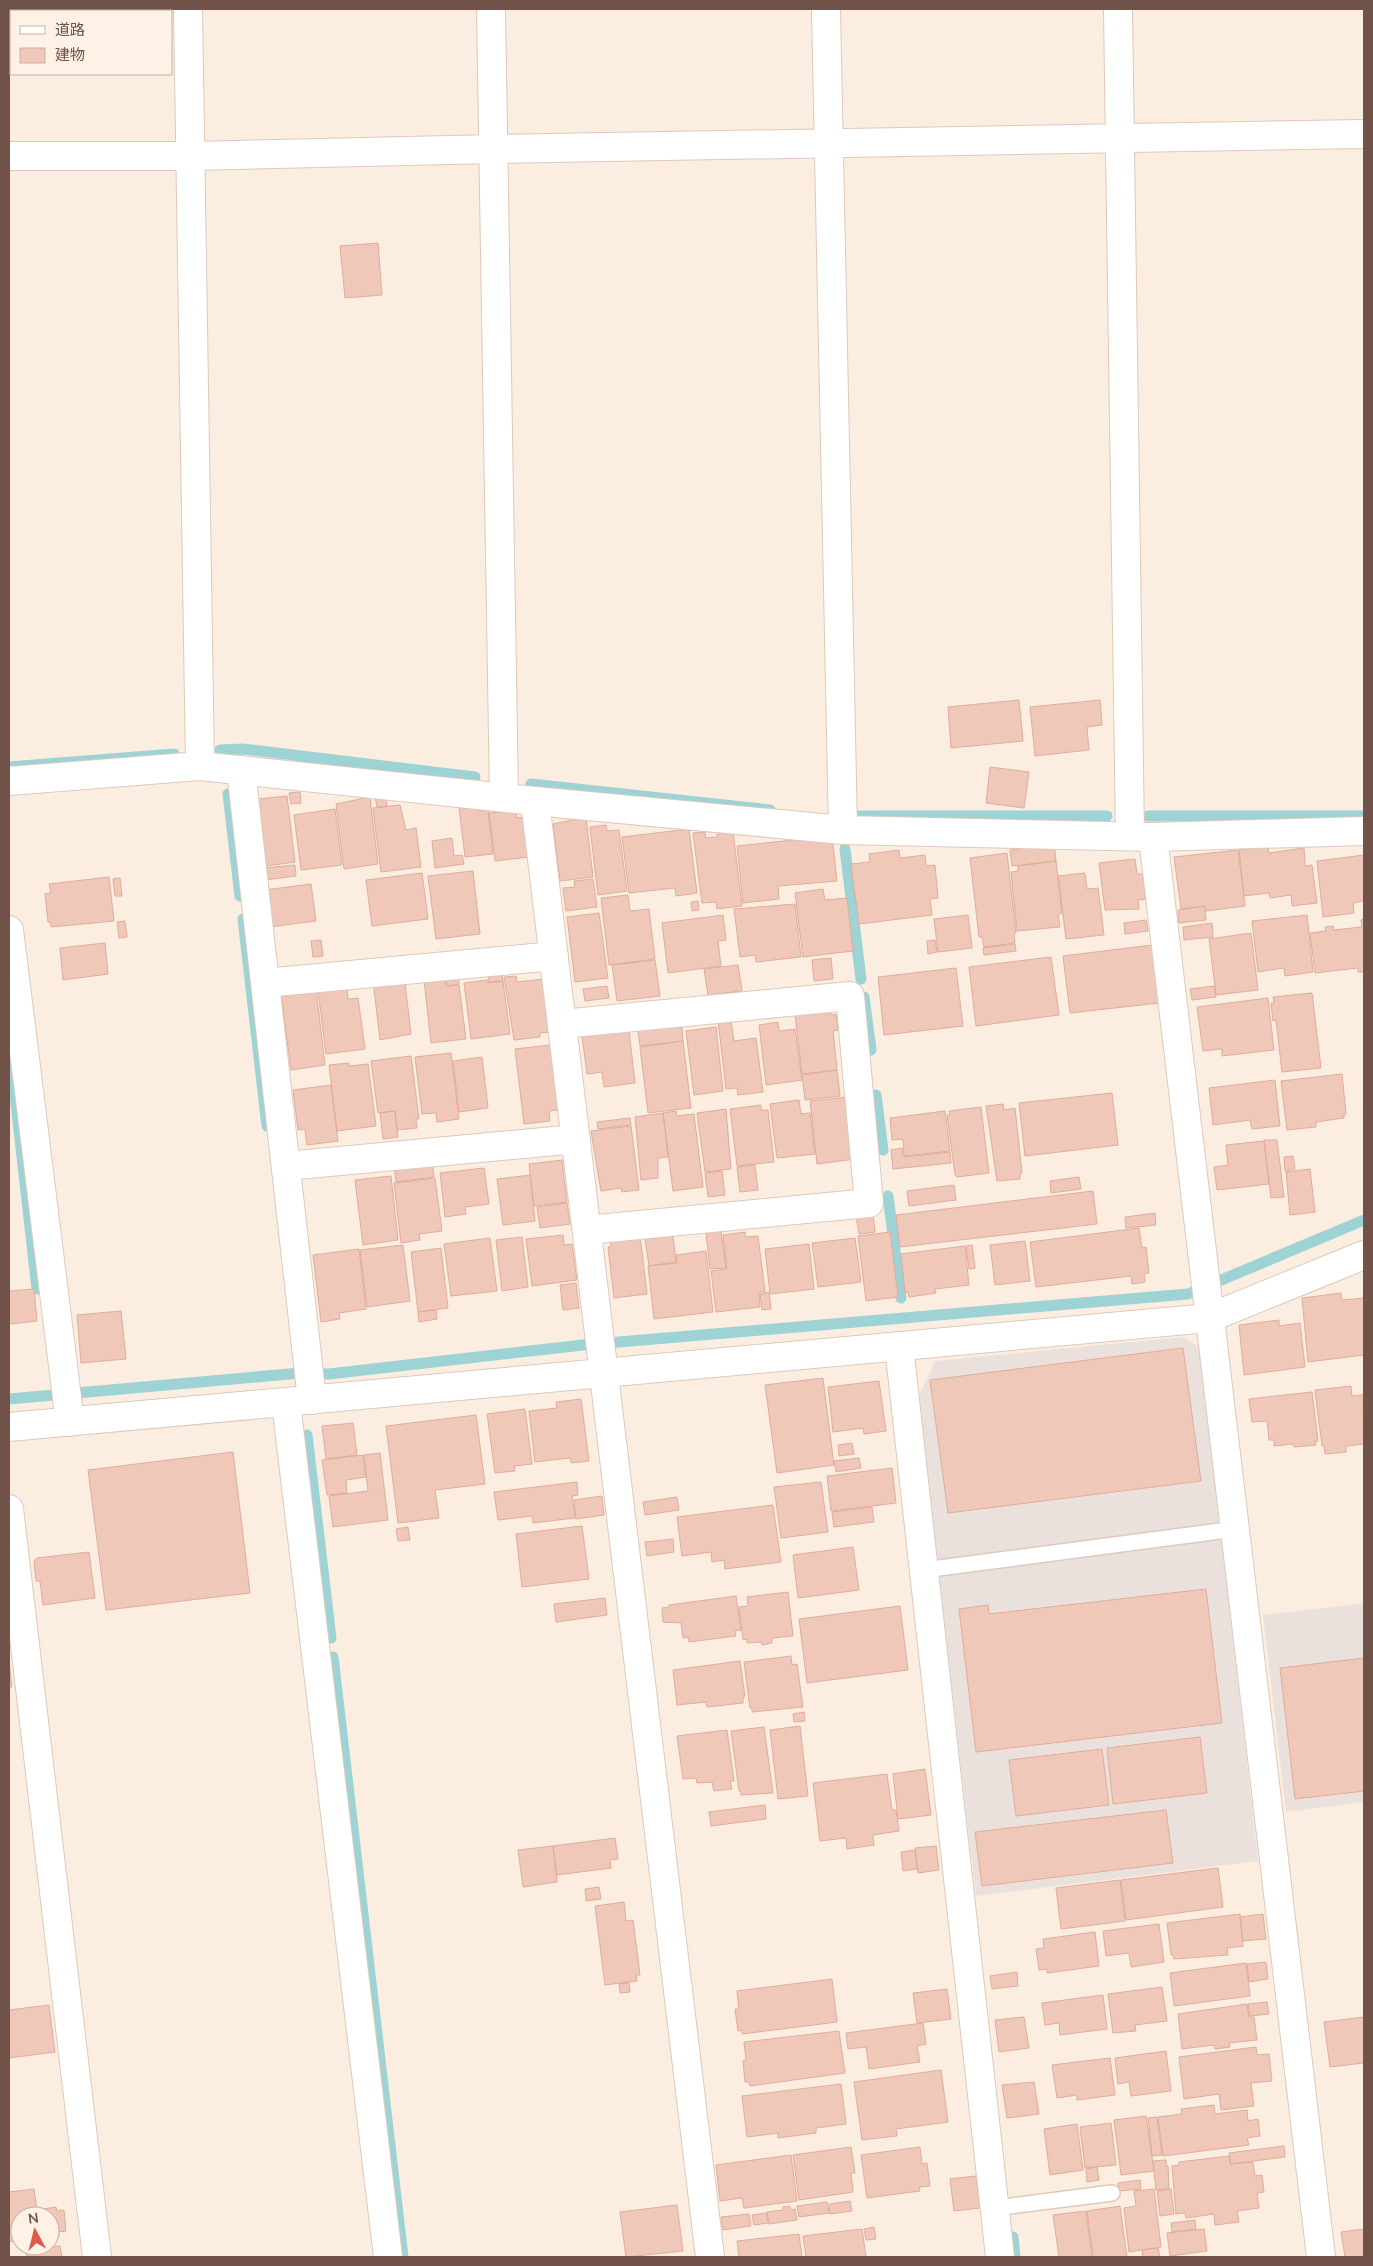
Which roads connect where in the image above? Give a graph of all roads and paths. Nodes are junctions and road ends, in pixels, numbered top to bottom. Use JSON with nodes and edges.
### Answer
{"nodes":[{"id":1,"x":188,"y":9,"type":"edge"},
{"id":2,"x":491,"y":9,"type":"edge"},
{"id":3,"x":826,"y":9,"type":"edge"},
{"id":4,"x":1118,"y":9,"type":"edge"},
{"id":5,"x":1364,"y":134,"type":"edge"},
{"id":6,"x":1121,"y":138,"type":"junction"},
{"id":7,"x":829,"y":143,"type":"junction"},
{"id":8,"x":494,"y":149,"type":"junction"},
{"id":9,"x":9,"y":156,"type":"edge"},
{"id":10,"x":192,"y":156,"type":"junction"},
{"id":11,"x":200,"y":766,"type":"junction"},
{"id":12,"x":241,"y":770,"type":"junction"},
{"id":13,"x":9,"y":781,"type":"edge"},
{"id":14,"x":504,"y":798,"type":"junction"},
{"id":15,"x":535,"y":801,"type":"junction"},
{"id":16,"x":842,"y":830,"type":"junction"},
{"id":17,"x":1364,"y":831,"type":"edge"},
{"id":18,"x":1141,"y":837,"type":"junction"},
{"id":19,"x":9,"y":930,"type":"edge"},
{"id":20,"x":554,"y":956,"type":"junction"},
{"id":21,"x":265,"y":984,"type":"junction"},
{"id":22,"x":562,"y":1024,"type":"junction"},
{"id":23,"x":576,"y":1139,"type":"junction"},
{"id":24,"x":286,"y":1166,"type":"junction"},
{"id":25,"x":587,"y":1230,"type":"junction"},
{"id":26,"x":1364,"y":1255,"type":"edge"},
{"id":27,"x":1207,"y":1295,"type":"junction"},
{"id":28,"x":899,"y":1346,"type":"junction"},
{"id":29,"x":603,"y":1354,"type":"junction"},
{"id":30,"x":304,"y":1388,"type":"junction"},
{"id":31,"x":68,"y":1405,"type":"junction"},
{"id":32,"x":9,"y":1427,"type":"edge"},
{"id":33,"x":9,"y":1509,"type":"edge"},
{"id":34,"x":1235,"y":1530,"type":"junction"},
{"id":35,"x":924,"y":1570,"type":"junction"},
{"id":36,"x":1112,"y":2193,"type":"dead end"},
{"id":37,"x":994,"y":2208,"type":"junction"},
{"id":38,"x":98,"y":2257,"type":"edge"},
{"id":39,"x":388,"y":2257,"type":"edge"},
{"id":40,"x":710,"y":2257,"type":"edge"},
{"id":41,"x":1000,"y":2257,"type":"edge"},
{"id":42,"x":1321,"y":2257,"type":"edge"}],
"edges":[{"from":1,"to":10,"type":"street"},
{"from":2,"to":8,"type":"street"},
{"from":3,"to":7,"type":"street"},
{"from":4,"to":6,"type":"street"},
{"from":5,"to":6,"type":"street"},
{"from":6,"to":7,"type":"street"},
{"from":6,"to":18,"type":"street"},
{"from":7,"to":8,"type":"street"},
{"from":7,"to":16,"type":"street"},
{"from":8,"to":10,"type":"street"},
{"from":8,"to":14,"type":"street"},
{"from":9,"to":10,"type":"street"},
{"from":10,"to":11,"type":"street"},
{"from":11,"to":12,"type":"street"},
{"from":11,"to":13,"type":"street"},
{"from":12,"to":14,"type":"street"},
{"from":12,"to":21,"type":"street"},
{"from":14,"to":15,"type":"street"},
{"from":15,"to":16,"type":"street"},
{"from":15,"to":20,"type":"street"},
{"from":16,"to":18,"type":"street"},
{"from":17,"to":18,"type":"street"},
{"from":18,"to":27,"type":"street"},
{"from":19,"to":31,"type":"street"},
{"from":20,"to":21,"type":"street"},
{"from":20,"to":22,"type":"street"},
{"from":21,"to":24,"type":"street"},
{"from":22,"to":23,"type":"street"},
{"from":22,"to":25,"type":"street"},
{"from":23,"to":24,"type":"street"},
{"from":23,"to":25,"type":"street"},
{"from":24,"to":30,"type":"street"},
{"from":25,"to":29,"type":"street"},
{"from":26,"to":27,"type":"street"},
{"from":27,"to":28,"type":"street"},
{"from":27,"to":34,"type":"street"},
{"from":28,"to":29,"type":"street"},
{"from":28,"to":35,"type":"street"},
{"from":29,"to":30,"type":"street"},
{"from":29,"to":40,"type":"street"},
{"from":30,"to":31,"type":"street"},
{"from":30,"to":39,"type":"street"},
{"from":31,"to":32,"type":"street"},
{"from":33,"to":38,"type":"street"},
{"from":34,"to":35,"type":"lane"},
{"from":34,"to":42,"type":"street"},
{"from":35,"to":37,"type":"street"},
{"from":36,"to":37,"type":"lane"},
{"from":37,"to":41,"type":"street"}]}
